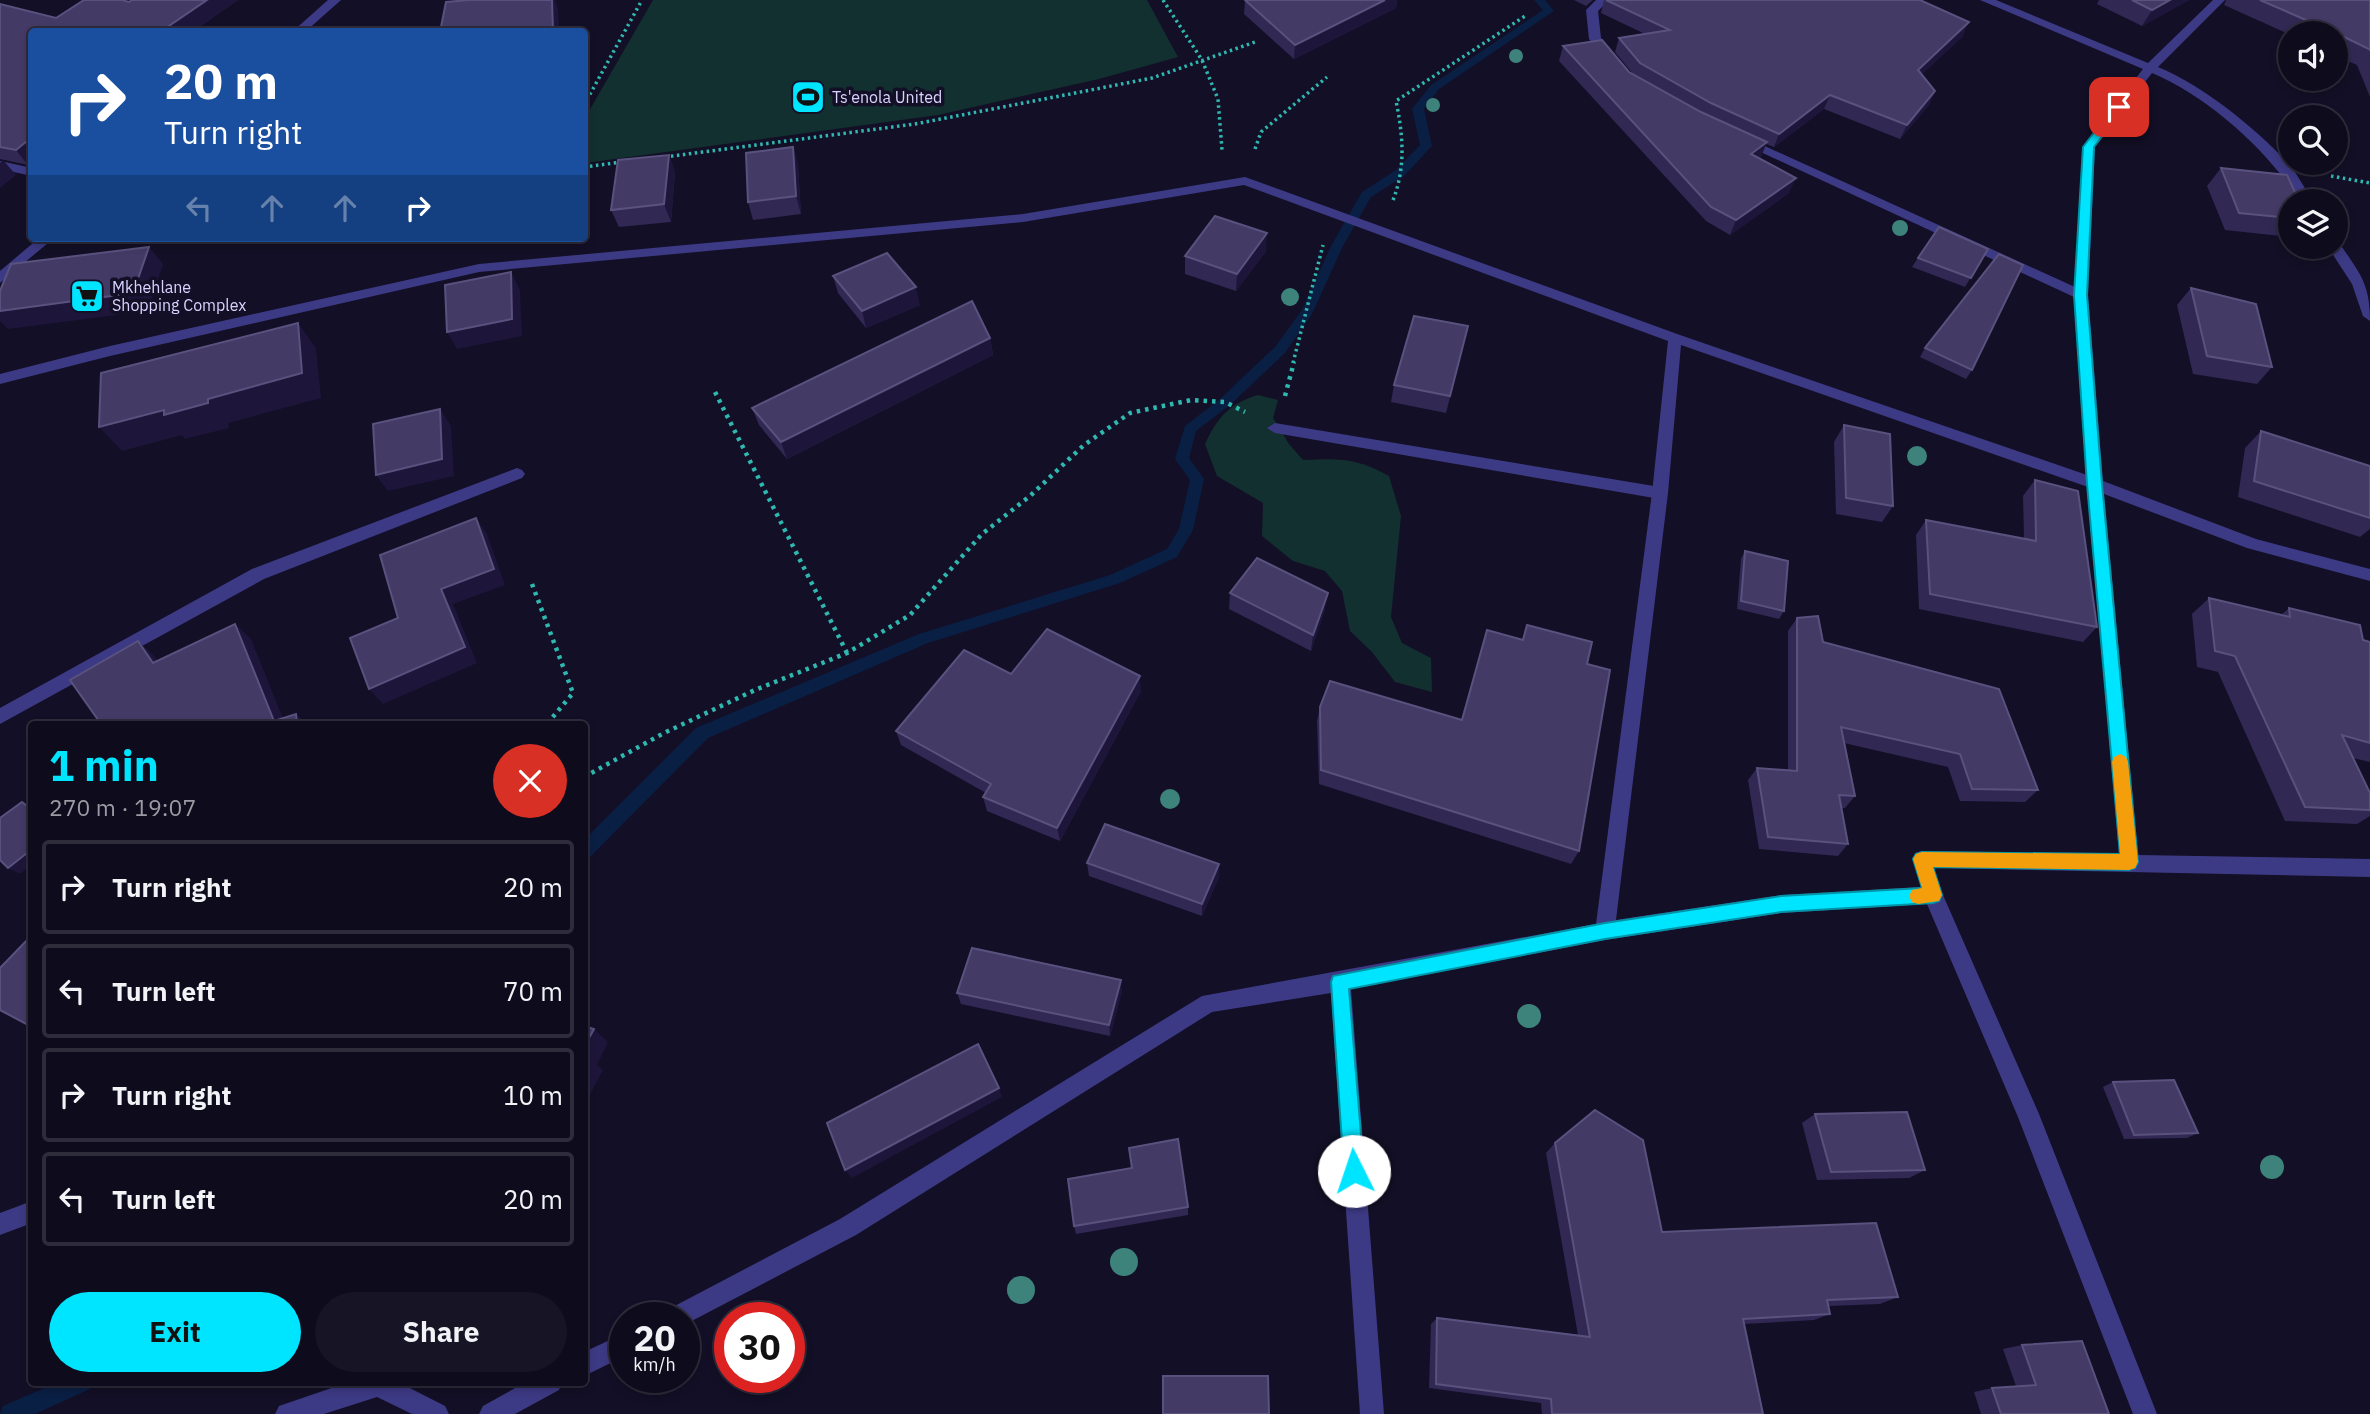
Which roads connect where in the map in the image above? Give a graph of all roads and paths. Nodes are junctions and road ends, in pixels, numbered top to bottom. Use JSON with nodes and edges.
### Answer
{"nodes":[{"id":1,"x":335,"y":0,"type":"edge"},
{"id":2,"x":642,"y":0,"type":"edge"},
{"id":3,"x":1163,"y":0,"type":"edge"},
{"id":4,"x":1603,"y":0,"type":"edge"},
{"id":5,"x":1986,"y":0,"type":"edge"},
{"id":6,"x":2219,"y":0,"type":"edge"},
{"id":7,"x":1525,"y":16,"type":"dead end"},
{"id":8,"x":302,"y":28,"type":"edge"},
{"id":9,"x":1255,"y":42,"type":"dead end"},
{"id":10,"x":1202,"y":60,"type":"junction"},
{"id":11,"x":2150,"y":68,"type":"junction"},
{"id":12,"x":1622,"y":71,"type":"edge"},
{"id":13,"x":1327,"y":77,"type":"dead end"},
{"id":14,"x":588,"y":98,"type":"edge"},
{"id":15,"x":1733,"y":136,"type":"edge"},
{"id":16,"x":660,"y":158,"type":"edge"},
{"id":17,"x":622,"y":162,"type":"edge"},
{"id":18,"x":0,"y":165,"type":"edge"},
{"id":19,"x":588,"y":166,"type":"edge"},
{"id":20,"x":28,"y":171,"type":"edge"},
{"id":21,"x":1245,"y":181,"type":"junction"},
{"id":22,"x":2299,"y":189,"type":"edge"},
{"id":23,"x":1330,"y":211,"type":"junction"},
{"id":24,"x":1380,"y":229,"type":"junction"},
{"id":25,"x":42,"y":242,"type":"edge"},
{"id":26,"x":2342,"y":259,"type":"edge"},
{"id":27,"x":0,"y":278,"type":"edge"},
{"id":28,"x":2081,"y":295,"type":"junction"},
{"id":29,"x":2370,"y":316,"type":"edge"},
{"id":30,"x":1675,"y":338,"type":"junction"},
{"id":31,"x":0,"y":379,"type":"edge"},
{"id":32,"x":715,"y":392,"type":"dead end"},
{"id":33,"x":1276,"y":428,"type":"junction"},
{"id":34,"x":517,"y":474,"type":"dead end"},
{"id":35,"x":2095,"y":484,"type":"junction"},
{"id":36,"x":1660,"y":493,"type":"junction"},
{"id":37,"x":2370,"y":575,"type":"edge"},
{"id":38,"x":532,"y":584,"type":"dead end"},
{"id":39,"x":847,"y":653,"type":"junction"},
{"id":40,"x":0,"y":717,"type":"edge"},
{"id":41,"x":550,"y":721,"type":"edge"},
{"id":42,"x":588,"y":775,"type":"edge"},
{"id":43,"x":2129,"y":862,"type":"junction"},
{"id":44,"x":2370,"y":868,"type":"edge"},
{"id":45,"x":1933,"y":895,"type":"junction"},
{"id":46,"x":1605,"y":931,"type":"junction"},
{"id":47,"x":1340,"y":982,"type":"junction"},
{"id":48,"x":28,"y":1214,"type":"edge"},
{"id":49,"x":0,"y":1224,"type":"edge"},
{"id":50,"x":700,"y":1305,"type":"edge"},
{"id":51,"x":609,"y":1352,"type":"edge"},
{"id":52,"x":588,"y":1363,"type":"edge"},
{"id":53,"x":371,"y":1386,"type":"edge"},
{"id":54,"x":381,"y":1386,"type":"edge"},
{"id":55,"x":544,"y":1386,"type":"edge"},
{"id":56,"x":287,"y":1414,"type":"edge"},
{"id":57,"x":437,"y":1414,"type":"edge"},
{"id":58,"x":491,"y":1414,"type":"edge"},
{"id":59,"x":1372,"y":1414,"type":"edge"},
{"id":60,"x":2145,"y":1414,"type":"edge"}],
"edges":[{"from":1,"to":8,"type":"street"},
{"from":2,"to":14,"type":"path"},
{"from":3,"to":10,"type":"path"},
{"from":4,"to":12,"type":"street"},
{"from":5,"to":11,"type":"street"},
{"from":6,"to":11,"type":"street"},
{"from":7,"to":24,"type":"path"},
{"from":9,"to":10,"type":"path"},
{"from":10,"to":16,"type":"path"},
{"from":10,"to":21,"type":"path"},
{"from":11,"to":22,"type":"street"},
{"from":11,"to":28,"type":"street"},
{"from":13,"to":21,"type":"path"},
{"from":15,"to":28,"type":"street"},
{"from":17,"to":19,"type":"path"},
{"from":18,"to":20,"type":"street"},
{"from":21,"to":23,"type":"street"},
{"from":21,"to":31,"type":"street"},
{"from":23,"to":24,"type":"street"},
{"from":23,"to":33,"type":"path"},
{"from":24,"to":30,"type":"street"},
{"from":25,"to":27,"type":"street"},
{"from":26,"to":29,"type":"street"},
{"from":28,"to":35,"type":"street"},
{"from":30,"to":35,"type":"street"},
{"from":30,"to":36,"type":"street"},
{"from":32,"to":39,"type":"path"},
{"from":33,"to":36,"type":"street"},
{"from":33,"to":39,"type":"path"},
{"from":34,"to":40,"type":"street"},
{"from":35,"to":37,"type":"street"},
{"from":35,"to":43,"type":"street"},
{"from":36,"to":46,"type":"street"},
{"from":38,"to":41,"type":"path"},
{"from":39,"to":42,"type":"path"},
{"from":43,"to":44,"type":"street"},
{"from":43,"to":45,"type":"street"},
{"from":45,"to":46,"type":"street"},
{"from":45,"to":60,"type":"street"},
{"from":46,"to":47,"type":"street"},
{"from":47,"to":50,"type":"street"},
{"from":47,"to":59,"type":"street"},
{"from":48,"to":49,"type":"street"},
{"from":51,"to":52,"type":"street"},
{"from":53,"to":56,"type":"street"},
{"from":54,"to":57,"type":"street"},
{"from":55,"to":58,"type":"street"}]}
